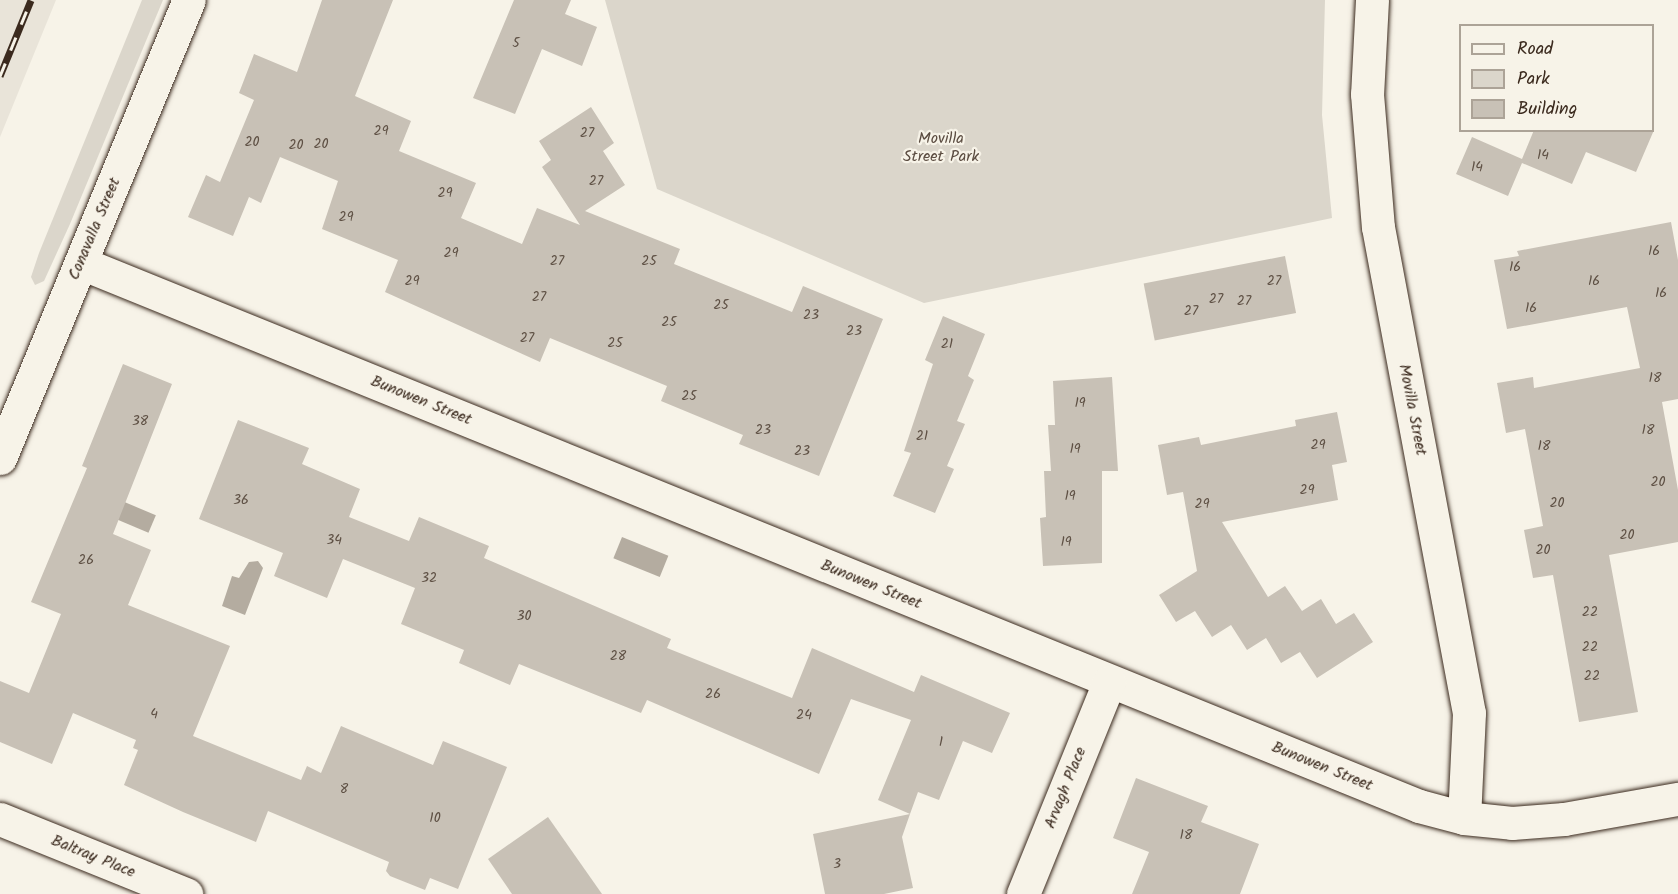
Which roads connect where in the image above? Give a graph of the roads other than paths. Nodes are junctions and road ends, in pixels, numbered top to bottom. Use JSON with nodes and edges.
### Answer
{"nodes":[{"id":1,"x":189,"y":0,"type":"edge"},
{"id":2,"x":1372,"y":0,"type":"edge"},
{"id":3,"x":81,"y":263,"type":"junction"},
{"id":4,"x":0,"y":458,"type":"edge"},
{"id":5,"x":1109,"y":682,"type":"junction"},
{"id":6,"x":1678,"y":799,"type":"edge"},
{"id":7,"x":1464,"y":818,"type":"junction"},
{"id":8,"x":0,"y":819,"type":"edge"},
{"id":9,"x":186,"y":894,"type":"edge"},
{"id":10,"x":1023,"y":894,"type":"edge"}],
"edges":[{"from":1,"to":3,"type":"street","name":"Conavalla Street"},
{"from":2,"to":7,"type":"street","name":"Movilla Street"},
{"from":3,"to":4,"type":"street","name":"Conavalla Street"},
{"from":3,"to":5,"type":"street","name":"Bunowen Street"},
{"from":5,"to":7,"type":"street","name":"Bunowen Street"},
{"from":5,"to":10,"type":"street","name":"Arvagh Place"},
{"from":6,"to":7,"type":"street","name":"Bunowen Street"},
{"from":8,"to":9,"type":"street","name":"Baltray Place"}]}
